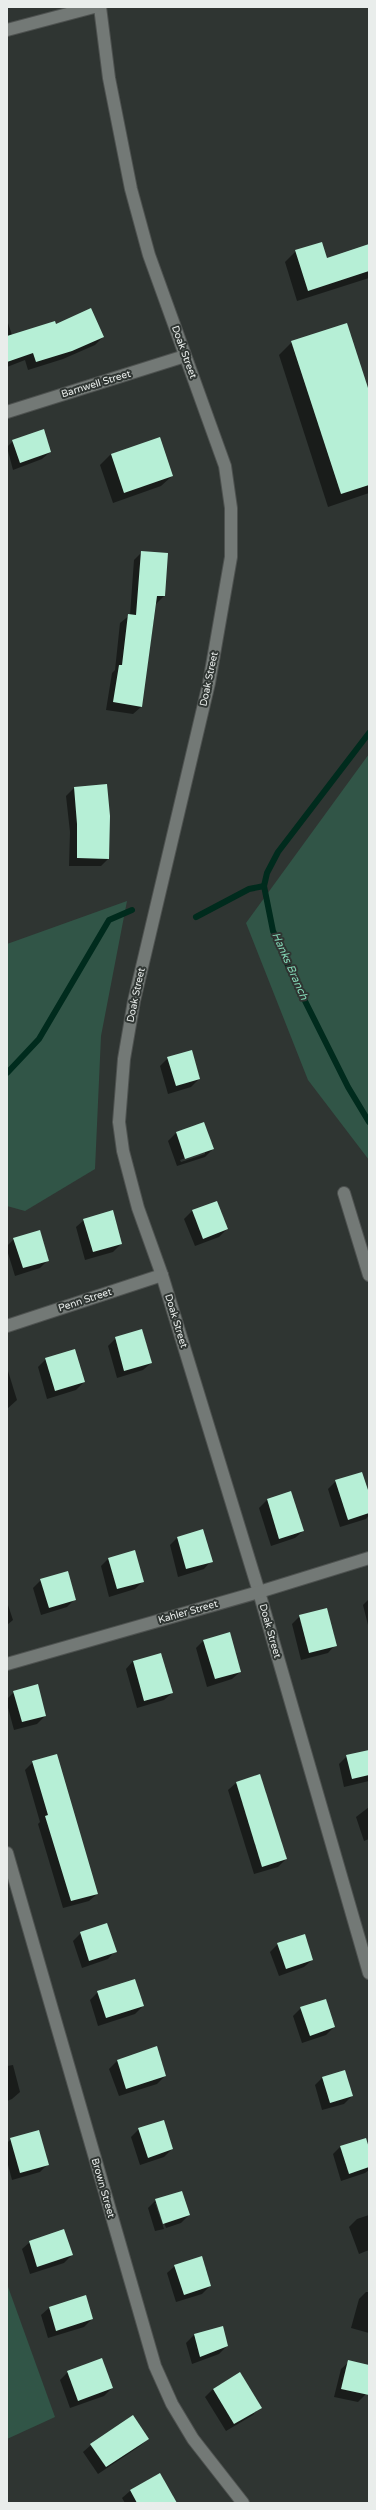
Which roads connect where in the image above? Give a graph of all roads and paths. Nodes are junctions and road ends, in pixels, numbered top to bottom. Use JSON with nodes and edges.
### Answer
{"nodes":[{"id":1,"x":94,"y":7,"type":"edge"},
{"id":2,"x":100,"y":7,"type":"edge"},
{"id":3,"x":7,"y":30,"type":"edge"},
{"id":4,"x":185,"y":356,"type":"junction"},
{"id":5,"x":7,"y":412,"type":"edge"},
{"id":6,"x":344,"y":1193,"type":"dead end"},
{"id":7,"x":162,"y":1275,"type":"junction"},
{"id":8,"x":369,"y":1275,"type":"edge"},
{"id":9,"x":7,"y":1326,"type":"edge"},
{"id":10,"x":369,"y":1558,"type":"edge"},
{"id":11,"x":259,"y":1592,"type":"junction"},
{"id":12,"x":7,"y":1664,"type":"edge"},
{"id":13,"x":7,"y":1853,"type":"edge"},
{"id":14,"x":369,"y":1974,"type":"edge"},
{"id":15,"x":243,"y":2503,"type":"edge"}],
"edges":[{"from":1,"to":3,"type":"street"},
{"from":2,"to":4,"type":"street","name":"Doak Street"},
{"from":4,"to":5,"type":"street","name":"Barnwell Street"},
{"from":4,"to":7,"type":"street","name":"Doak Street"},
{"from":6,"to":8,"type":"street"},
{"from":7,"to":9,"type":"street","name":"Penn Street"},
{"from":7,"to":11,"type":"street","name":"Doak Street"},
{"from":10,"to":11,"type":"street","name":"Kahler Street"},
{"from":11,"to":12,"type":"street","name":"Kahler Street"},
{"from":11,"to":14,"type":"street","name":"Doak Street"},
{"from":13,"to":15,"type":"street","name":"Brown Street"}]}
